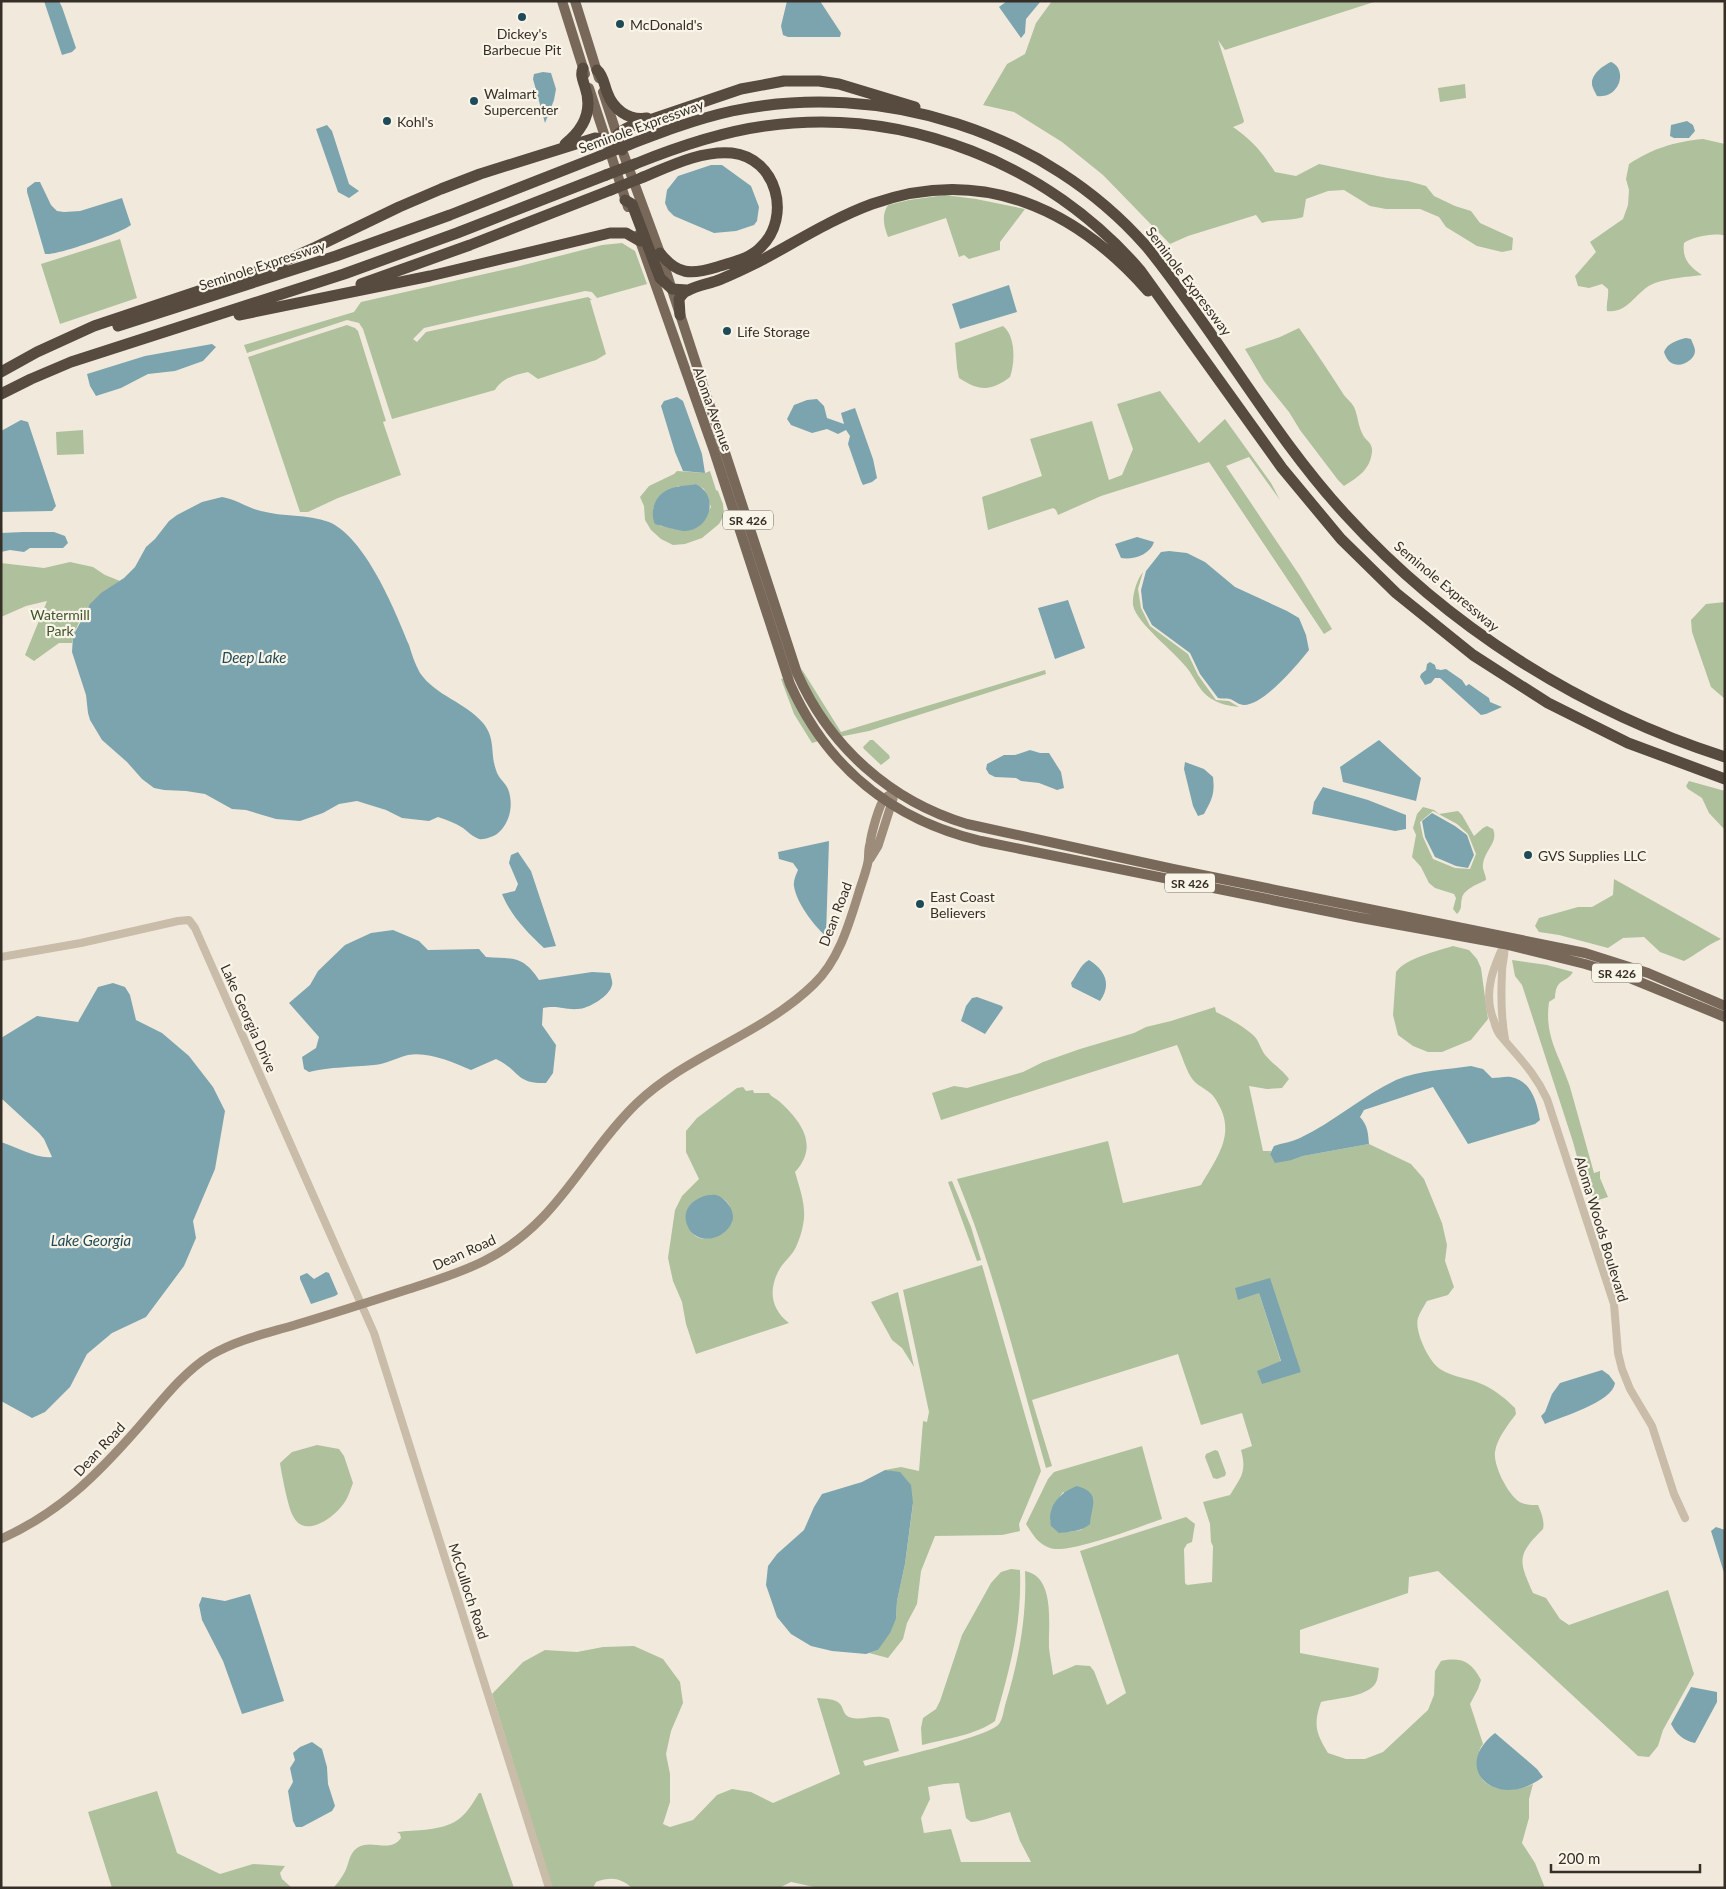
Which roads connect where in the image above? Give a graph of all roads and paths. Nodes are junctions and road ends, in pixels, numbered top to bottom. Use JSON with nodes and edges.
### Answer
{"nodes":[{"id":1,"x":562,"y":1,"type":"edge"},
{"id":2,"x":575,"y":1,"type":"edge"},
{"id":3,"x":583,"y":68,"type":"junction"},
{"id":4,"x":597,"y":70,"type":"junction"},
{"id":5,"x":666,"y":114,"type":"junction"},
{"id":6,"x":952,"y":121,"type":"junction"},
{"id":7,"x":609,"y":145,"type":"junction"},
{"id":8,"x":625,"y":147,"type":"junction"},
{"id":9,"x":559,"y":149,"type":"junction"},
{"id":10,"x":625,"y":200,"type":"junction"},
{"id":11,"x":640,"y":241,"type":"junction"},
{"id":12,"x":660,"y":253,"type":"junction"},
{"id":13,"x":672,"y":289,"type":"junction"},
{"id":14,"x":687,"y":290,"type":"junction"},
{"id":15,"x":327,"y":297,"type":"junction"},
{"id":16,"x":680,"y":315,"type":"junction"},
{"id":17,"x":186,"y":325,"type":"junction"},
{"id":18,"x":37,"y":352,"type":"junction"},
{"id":19,"x":1211,"y":368,"type":"junction"},
{"id":20,"x":1,"y":372,"type":"edge"},
{"id":21,"x":687,"y":377,"type":"junction"},
{"id":22,"x":1,"y":394,"type":"edge"},
{"id":23,"x":724,"y":448,"type":"junction"},
{"id":24,"x":735,"y":514,"type":"junction"},
{"id":25,"x":750,"y":527,"type":"junction"},
{"id":26,"x":778,"y":647,"type":"junction"},
{"id":27,"x":784,"y":667,"type":"junction"},
{"id":28,"x":796,"y":667,"type":"junction"},
{"id":29,"x":802,"y":685,"type":"junction"},
{"id":30,"x":1725,"y":757,"type":"edge"},
{"id":31,"x":1725,"y":779,"type":"edge"},
{"id":32,"x":896,"y":791,"type":"junction"},
{"id":33,"x":887,"y":802,"type":"junction"},
{"id":34,"x":1067,"y":846,"type":"junction"},
{"id":35,"x":1042,"y":854,"type":"junction"},
{"id":36,"x":1506,"y":940,"type":"junction"},
{"id":37,"x":1,"y":957,"type":"edge"},
{"id":38,"x":1725,"y":1006,"type":"edge"},
{"id":39,"x":1725,"y":1017,"type":"edge"},
{"id":40,"x":1505,"y":1039,"type":"junction"},
{"id":41,"x":361,"y":1304,"type":"junction"},
{"id":42,"x":1685,"y":1518,"type":"dead end"},
{"id":43,"x":1,"y":1539,"type":"edge"},
{"id":44,"x":549,"y":1888,"type":"edge"}],
"edges":[{"from":1,"to":3,"type":"main road","name":"Aloma Avenue","number":"SR 426"},
{"from":2,"to":4,"type":"main road","name":"Aloma Avenue","number":"SR 426"},
{"from":3,"to":7,"type":"main road","name":"Aloma Avenue","number":"SR 426"},
{"from":3,"to":9,"type":"highway"},
{"from":4,"to":5,"type":"highway"},
{"from":4,"to":7,"type":"main road","name":"Aloma Avenue","number":"SR 426"},
{"from":5,"to":6,"type":"highway"},
{"from":5,"to":7,"type":"highway"},
{"from":6,"to":8,"type":"highway","name":"Seminole Expressway"},
{"from":6,"to":30,"type":"highway","name":"Seminole Expressway"},
{"from":7,"to":8,"type":"highway","name":"Seminole Expressway","bridge":true},
{"from":7,"to":8,"type":"highway"},
{"from":7,"to":9,"type":"highway"},
{"from":7,"to":10,"type":"main road","name":"Aloma Avenue","number":"SR 426"},
{"from":7,"to":18,"type":"highway","name":"Seminole Expressway"},
{"from":8,"to":12,"type":"main road","name":"Aloma Avenue","number":"SR 426"},
{"from":9,"to":18,"type":"highway"},
{"from":10,"to":11,"type":"main road","name":"Aloma Avenue","number":"SR 426"},
{"from":10,"to":13,"type":"highway"},
{"from":11,"to":15,"type":"highway"},
{"from":11,"to":21,"type":"main road","name":"Aloma Avenue","number":"SR 426"},
{"from":12,"to":13,"type":"main road","name":"Aloma Avenue","number":"SR 426"},
{"from":12,"to":15,"type":"highway","bridge":true},
{"from":13,"to":14,"type":"highway"},
{"from":13,"to":16,"type":"main road","name":"Aloma Avenue","number":"SR 426"},
{"from":14,"to":16,"type":"highway"},
{"from":14,"to":19,"type":"highway"},
{"from":15,"to":17,"type":"highway"},
{"from":16,"to":23,"type":"main road","name":"Aloma Avenue","number":"SR 426"},
{"from":17,"to":19,"type":"highway","bridge":true},
{"from":17,"to":22,"type":"highway"},
{"from":18,"to":20,"type":"highway"},
{"from":19,"to":31,"type":"highway"},
{"from":21,"to":23,"type":"main road"},
{"from":21,"to":24,"type":"main road","name":"Aloma Avenue","number":"SR 426"},
{"from":23,"to":25,"type":"main road","name":"Aloma Avenue","number":"SR 426"},
{"from":24,"to":25,"type":"main road"},
{"from":24,"to":26,"type":"main road","name":"Aloma Avenue","number":"SR 426"},
{"from":25,"to":28,"type":"main road","name":"Aloma Avenue","number":"SR 426"},
{"from":26,"to":27,"type":"main road","name":"Aloma Avenue","number":"SR 426"},
{"from":26,"to":28,"type":"main road"},
{"from":27,"to":29,"type":"main road"},
{"from":27,"to":33,"type":"main road","name":"Aloma Avenue","number":"SR 426"},
{"from":28,"to":29,"type":"main road","name":"Aloma Avenue","number":"SR 426"},
{"from":29,"to":32,"type":"main road","name":"Aloma Avenue","number":"SR 426"},
{"from":32,"to":33,"type":"main road"},
{"from":32,"to":34,"type":"main road","number":"SR 426"},
{"from":33,"to":35,"type":"main road","number":"SR 426"},
{"from":33,"to":41,"type":"main road","name":"Dean Road"},
{"from":34,"to":35,"type":"main road"},
{"from":34,"to":36,"type":"main road","number":"SR 426"},
{"from":35,"to":36,"type":"main road","number":"SR 426"},
{"from":36,"to":38,"type":"main road","number":"SR 426"},
{"from":36,"to":39,"type":"main road","number":"SR 426"},
{"from":36,"to":40,"type":"street"},
{"from":36,"to":40,"type":"street","name":"Aloma Woods Boulevard"},
{"from":37,"to":41,"type":"street","name":"Lake Georgia Drive"},
{"from":40,"to":42,"type":"street","name":"Aloma Woods Boulevard"},
{"from":41,"to":43,"type":"main road","name":"Dean Road"},
{"from":41,"to":44,"type":"street","name":"McCulloch Road"}]}
